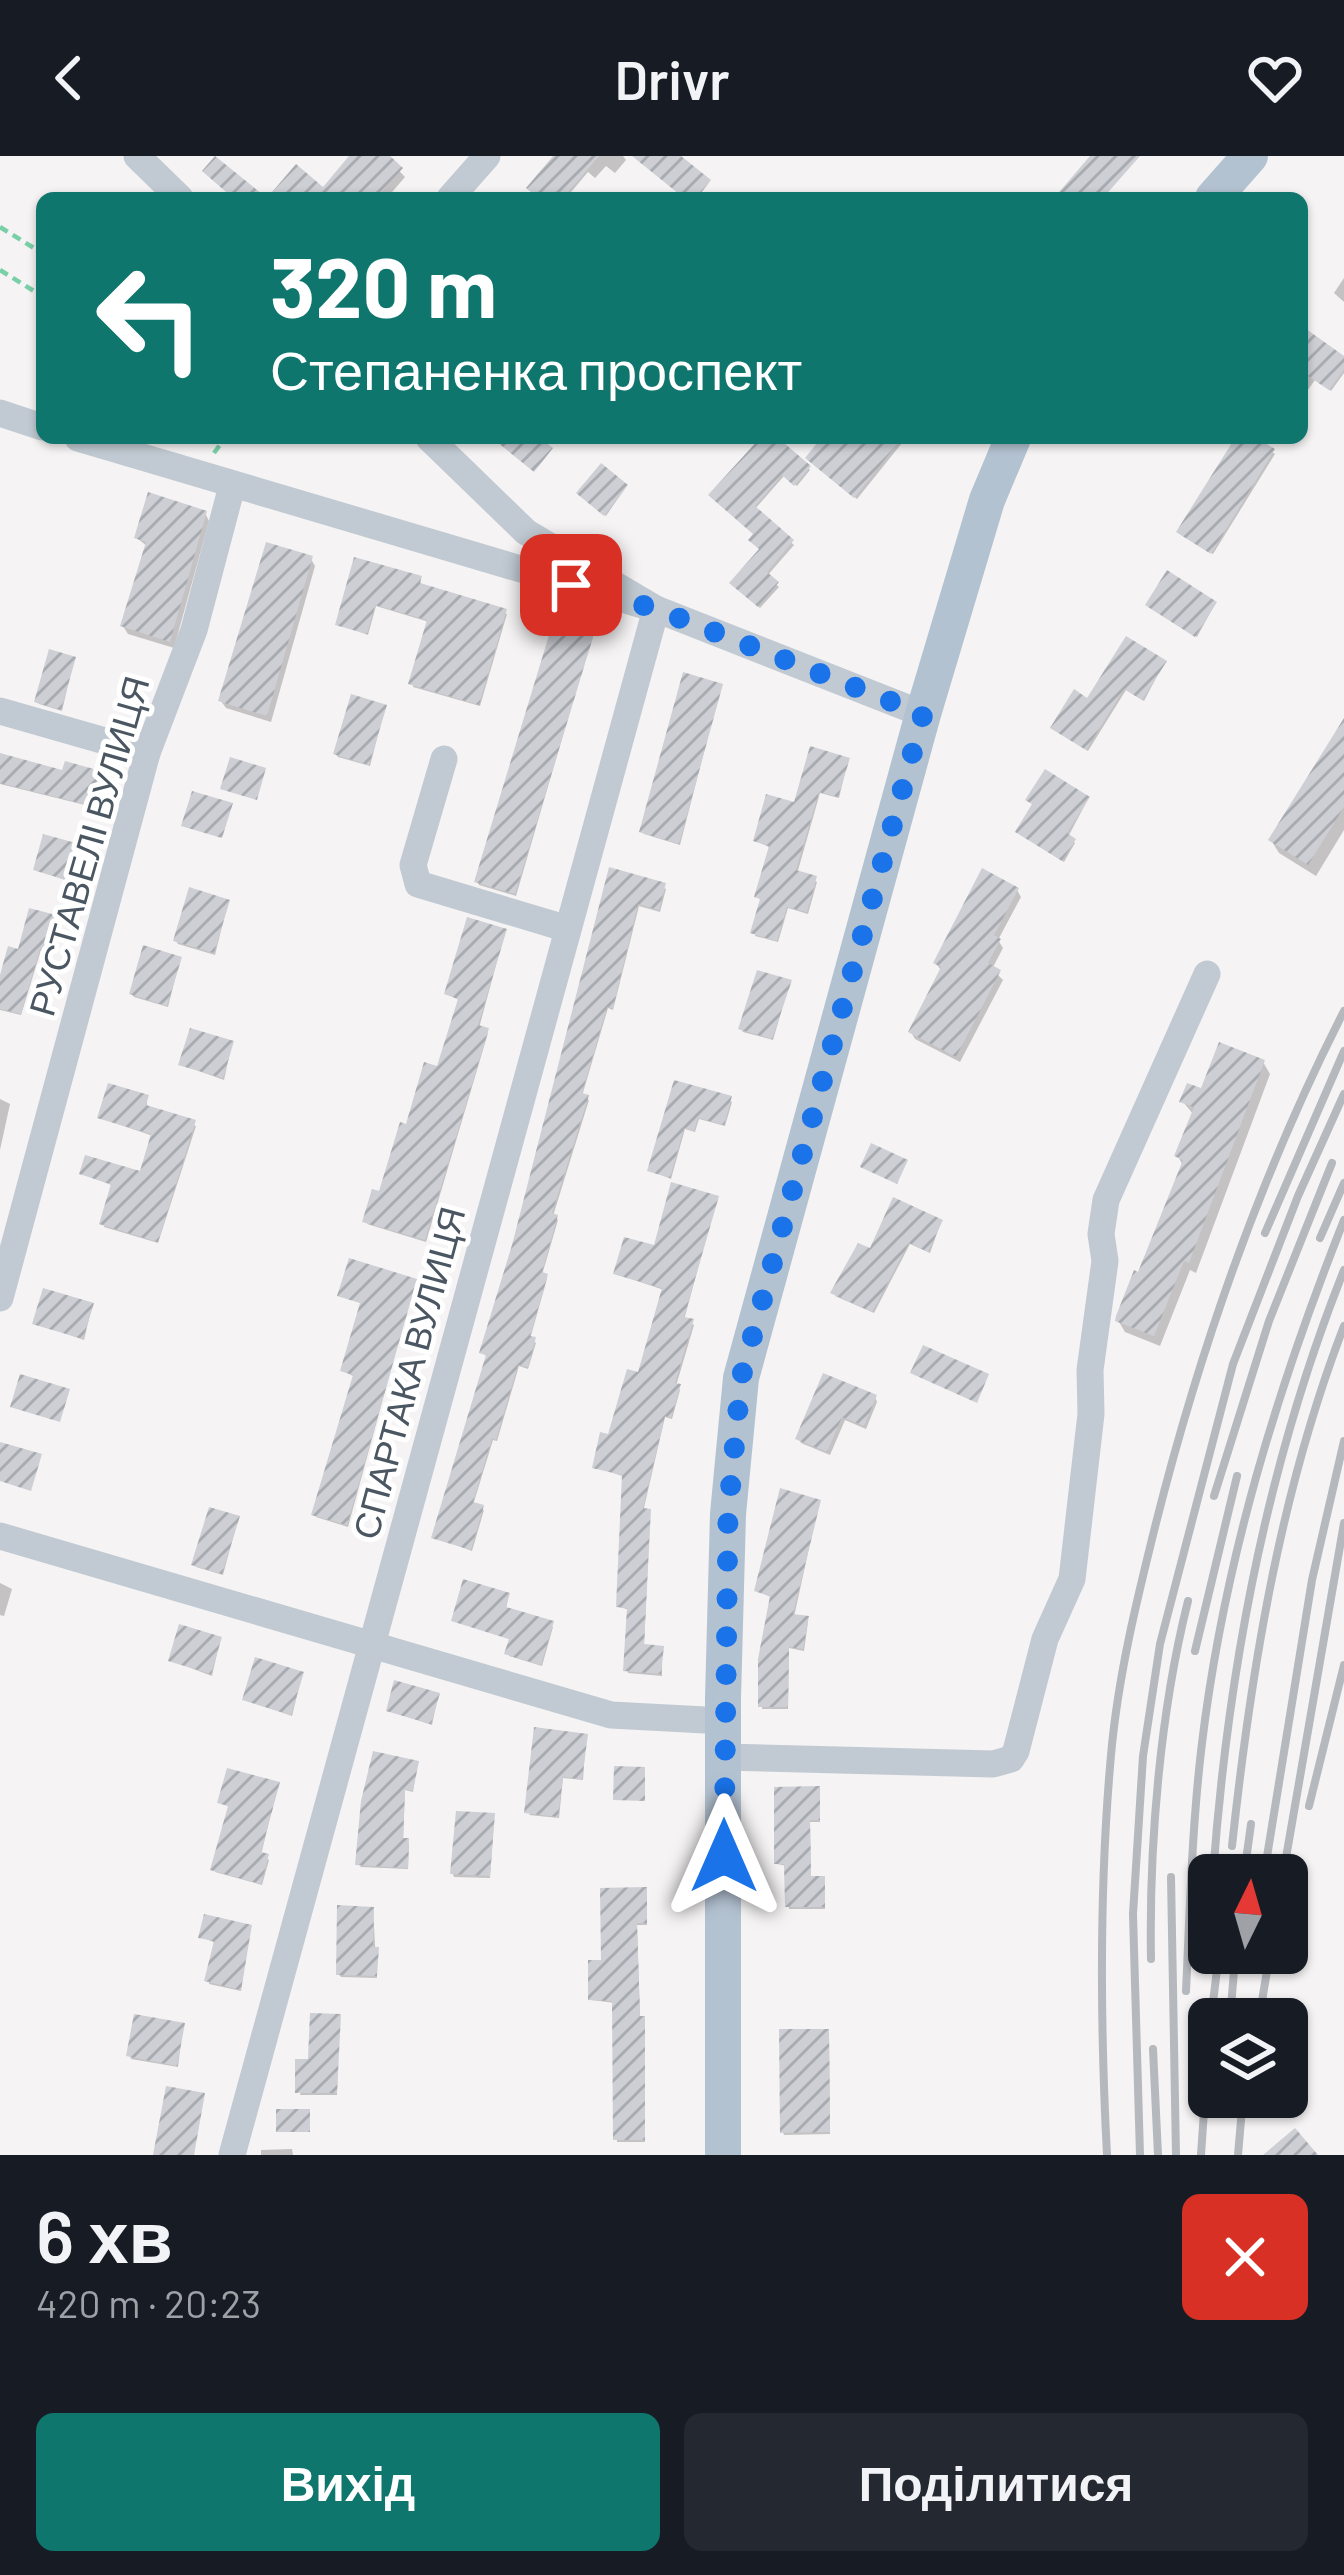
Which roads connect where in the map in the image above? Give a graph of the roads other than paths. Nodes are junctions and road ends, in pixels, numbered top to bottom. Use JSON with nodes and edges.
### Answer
{"nodes":[{"id":1,"x":137,"y":156,"type":"edge"},
{"id":2,"x":487,"y":156,"type":"edge"},
{"id":3,"x":1250,"y":156,"type":"edge"},
{"id":4,"x":174,"y":192,"type":"edge"},
{"id":5,"x":455,"y":192,"type":"edge"},
{"id":6,"x":1219,"y":192,"type":"edge"},
{"id":7,"x":0,"y":413,"type":"edge"},
{"id":8,"x":36,"y":425,"type":"edge"},
{"id":9,"x":97,"y":444,"type":"edge"},
{"id":10,"x":435,"y":444,"type":"edge"},
{"id":11,"x":1010,"y":444,"type":"edge"},
{"id":12,"x":232,"y":486,"type":"junction"},
{"id":13,"x":656,"y":609,"type":"junction"},
{"id":14,"x":0,"y":711,"type":"edge"},
{"id":15,"x":923,"y":714,"type":"junction"},
{"id":16,"x":147,"y":753,"type":"junction"},
{"id":17,"x":444,"y":759,"type":"dead end"},
{"id":18,"x":568,"y":929,"type":"junction"},
{"id":19,"x":1207,"y":974,"type":"dead end"},
{"id":20,"x":0,"y":1298,"type":"edge"},
{"id":21,"x":0,"y":1535,"type":"edge"},
{"id":22,"x":372,"y":1643,"type":"junction"},
{"id":23,"x":724,"y":1739,"type":"junction"},
{"id":24,"x":232,"y":2155,"type":"edge"},
{"id":25,"x":723,"y":2155,"type":"edge"}],
"edges":[{"from":1,"to":4,"type":"street"},
{"from":2,"to":5,"type":"street"},
{"from":3,"to":6,"type":"main road"},
{"from":7,"to":8,"type":"street"},
{"from":9,"to":12,"type":"street"},
{"from":10,"to":13,"type":"street"},
{"from":11,"to":15,"type":"main road"},
{"from":12,"to":13,"type":"street"},
{"from":12,"to":16,"type":"street","name":"РУСТАВЕЛІ ВУЛИЦЯ"},
{"from":13,"to":15,"type":"street"},
{"from":13,"to":18,"type":"street","name":"СПАРТАКА ВУЛИЦЯ"},
{"from":14,"to":16,"type":"street"},
{"from":15,"to":23,"type":"main road"},
{"from":16,"to":20,"type":"street","name":"РУСТАВЕЛІ ВУЛИЦЯ"},
{"from":17,"to":18,"type":"street"},
{"from":18,"to":22,"type":"street","name":"СПАРТАКА ВУЛИЦЯ"},
{"from":19,"to":23,"type":"street"},
{"from":21,"to":22,"type":"street"},
{"from":22,"to":23,"type":"street"},
{"from":22,"to":24,"type":"street","name":"СПАРТАКА ВУЛИЦЯ"},
{"from":23,"to":25,"type":"main road"}]}
